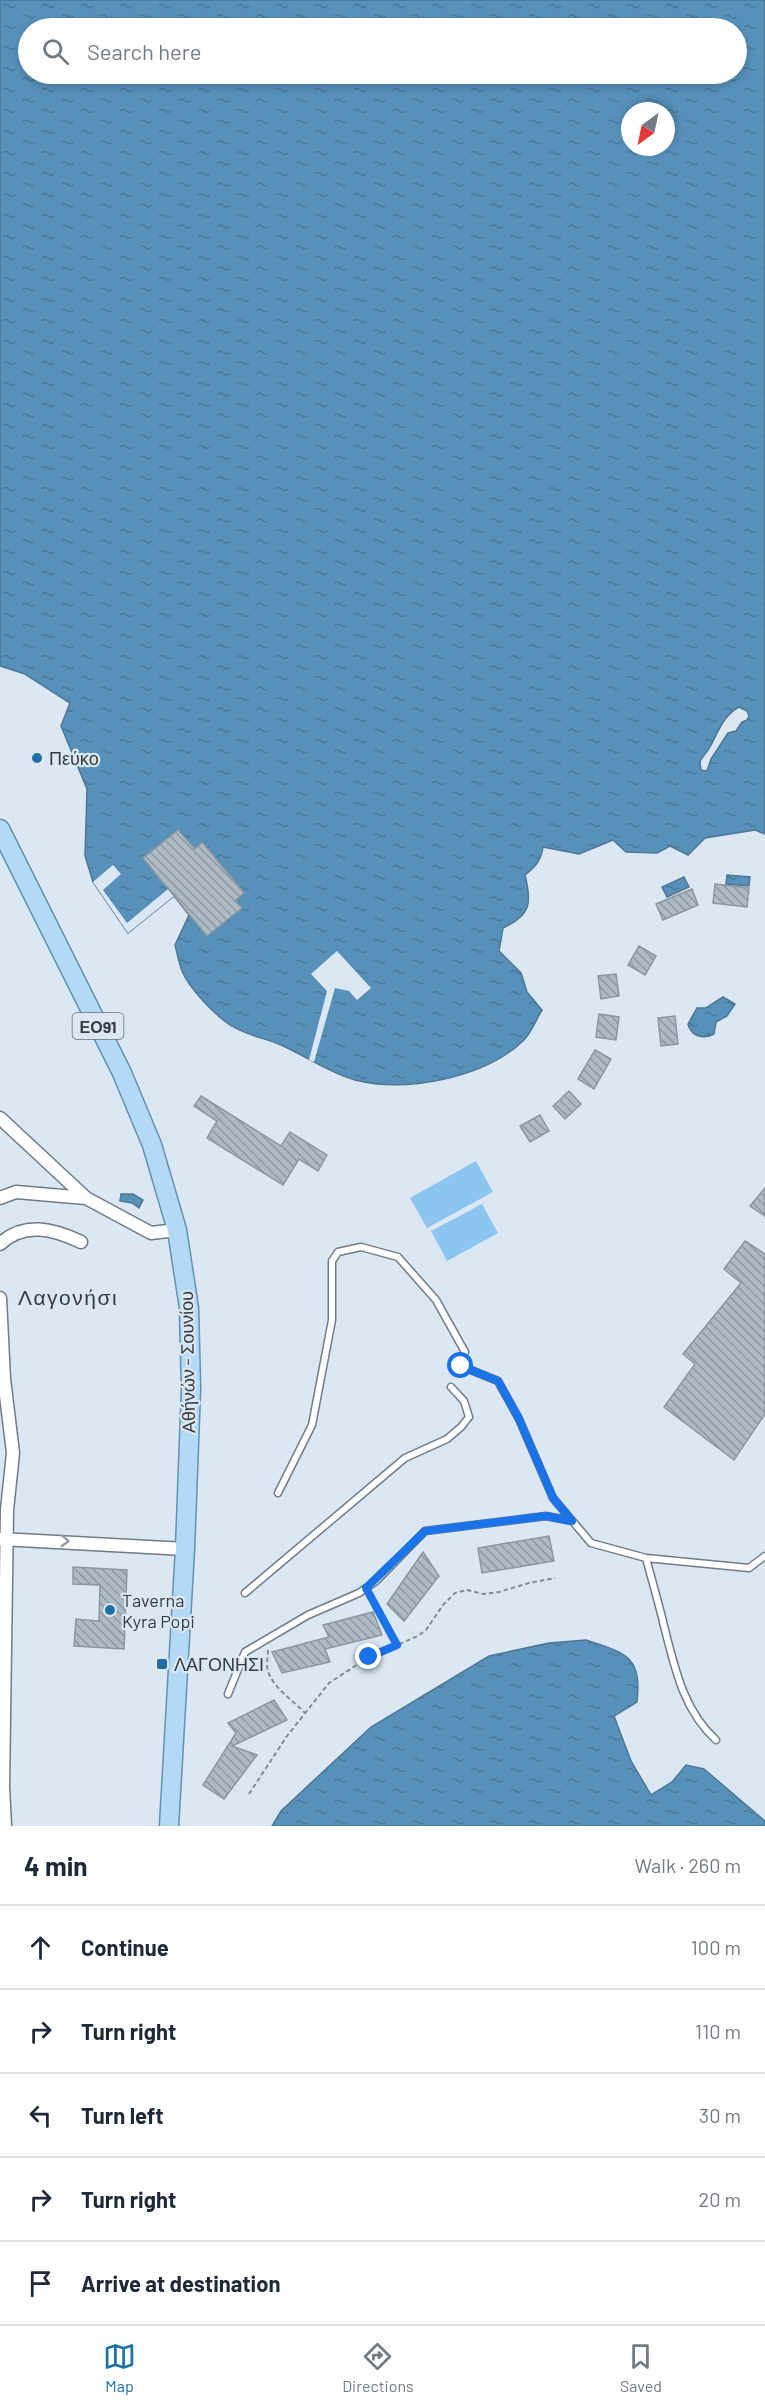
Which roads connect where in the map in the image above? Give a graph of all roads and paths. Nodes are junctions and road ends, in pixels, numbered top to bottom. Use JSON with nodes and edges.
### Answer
{"nodes":[{"id":1,"x":0,"y":829,"type":"edge"},
{"id":2,"x":0,"y":1118,"type":"edge"},
{"id":3,"x":0,"y":1198,"type":"edge"},
{"id":4,"x":86,"y":1198,"type":"junction"},
{"id":5,"x":177,"y":1230,"type":"junction"},
{"id":6,"x":81,"y":1242,"type":"dead end"},
{"id":7,"x":0,"y":1244,"type":"edge"},
{"id":8,"x":0,"y":1298,"type":"edge"},
{"id":9,"x":465,"y":1352,"type":"dead end"},
{"id":10,"x":461,"y":1366,"type":"dead end"},
{"id":11,"x":451,"y":1387,"type":"dead end"},
{"id":12,"x":278,"y":1493,"type":"dead end"},
{"id":13,"x":572,"y":1521,"type":"junction"},
{"id":14,"x":3,"y":1539,"type":"edge"},
{"id":15,"x":185,"y":1549,"type":"junction"},
{"id":16,"x":765,"y":1556,"type":"edge"},
{"id":17,"x":646,"y":1558,"type":"junction"},
{"id":18,"x":555,"y":1578,"type":"dead end"},
{"id":19,"x":366,"y":1588,"type":"junction"},
{"id":20,"x":245,"y":1593,"type":"dead end"},
{"id":21,"x":263,"y":1640,"type":"junction"},
{"id":22,"x":397,"y":1645,"type":"junction"},
{"id":23,"x":228,"y":1694,"type":"dead end"},
{"id":24,"x":305,"y":1713,"type":"junction"},
{"id":25,"x":716,"y":1740,"type":"dead end"},
{"id":26,"x":2,"y":1787,"type":"edge"},
{"id":27,"x":249,"y":1794,"type":"dead end"},
{"id":28,"x":5,"y":1826,"type":"edge"},
{"id":29,"x":169,"y":1826,"type":"edge"}],
"edges":[{"from":1,"to":5,"type":"main road","name":"Αθήνών - Σουνίου","number":"ΕΟ91"},
{"from":2,"to":4,"type":"street"},
{"from":3,"to":4,"type":"street"},
{"from":4,"to":5,"type":"street"},
{"from":5,"to":15,"type":"main road","name":"Αθήνών - Σουνίου","number":"ΕΟ91"},
{"from":6,"to":7,"type":"street"},
{"from":8,"to":14,"type":"street"},
{"from":9,"to":12,"type":"lane"},
{"from":10,"to":13,"type":"lane"},
{"from":11,"to":20,"type":"lane"},
{"from":13,"to":17,"type":"lane"},
{"from":13,"to":19,"type":"lane"},
{"from":14,"to":15,"type":"street","one_way":true},
{"from":14,"to":26,"type":"street"},
{"from":15,"to":29,"type":"main road","name":"Αθήνών - Σουνίου","number":"ΕΟ91"},
{"from":16,"to":17,"type":"lane"},
{"from":17,"to":25,"type":"lane"},
{"from":18,"to":22,"type":"path"},
{"from":19,"to":21,"type":"lane"},
{"from":19,"to":22,"type":"path"},
{"from":21,"to":23,"type":"lane"},
{"from":21,"to":24,"type":"path"},
{"from":22,"to":24,"type":"path"},
{"from":24,"to":27,"type":"path"},
{"from":26,"to":28,"type":"street"}]}
